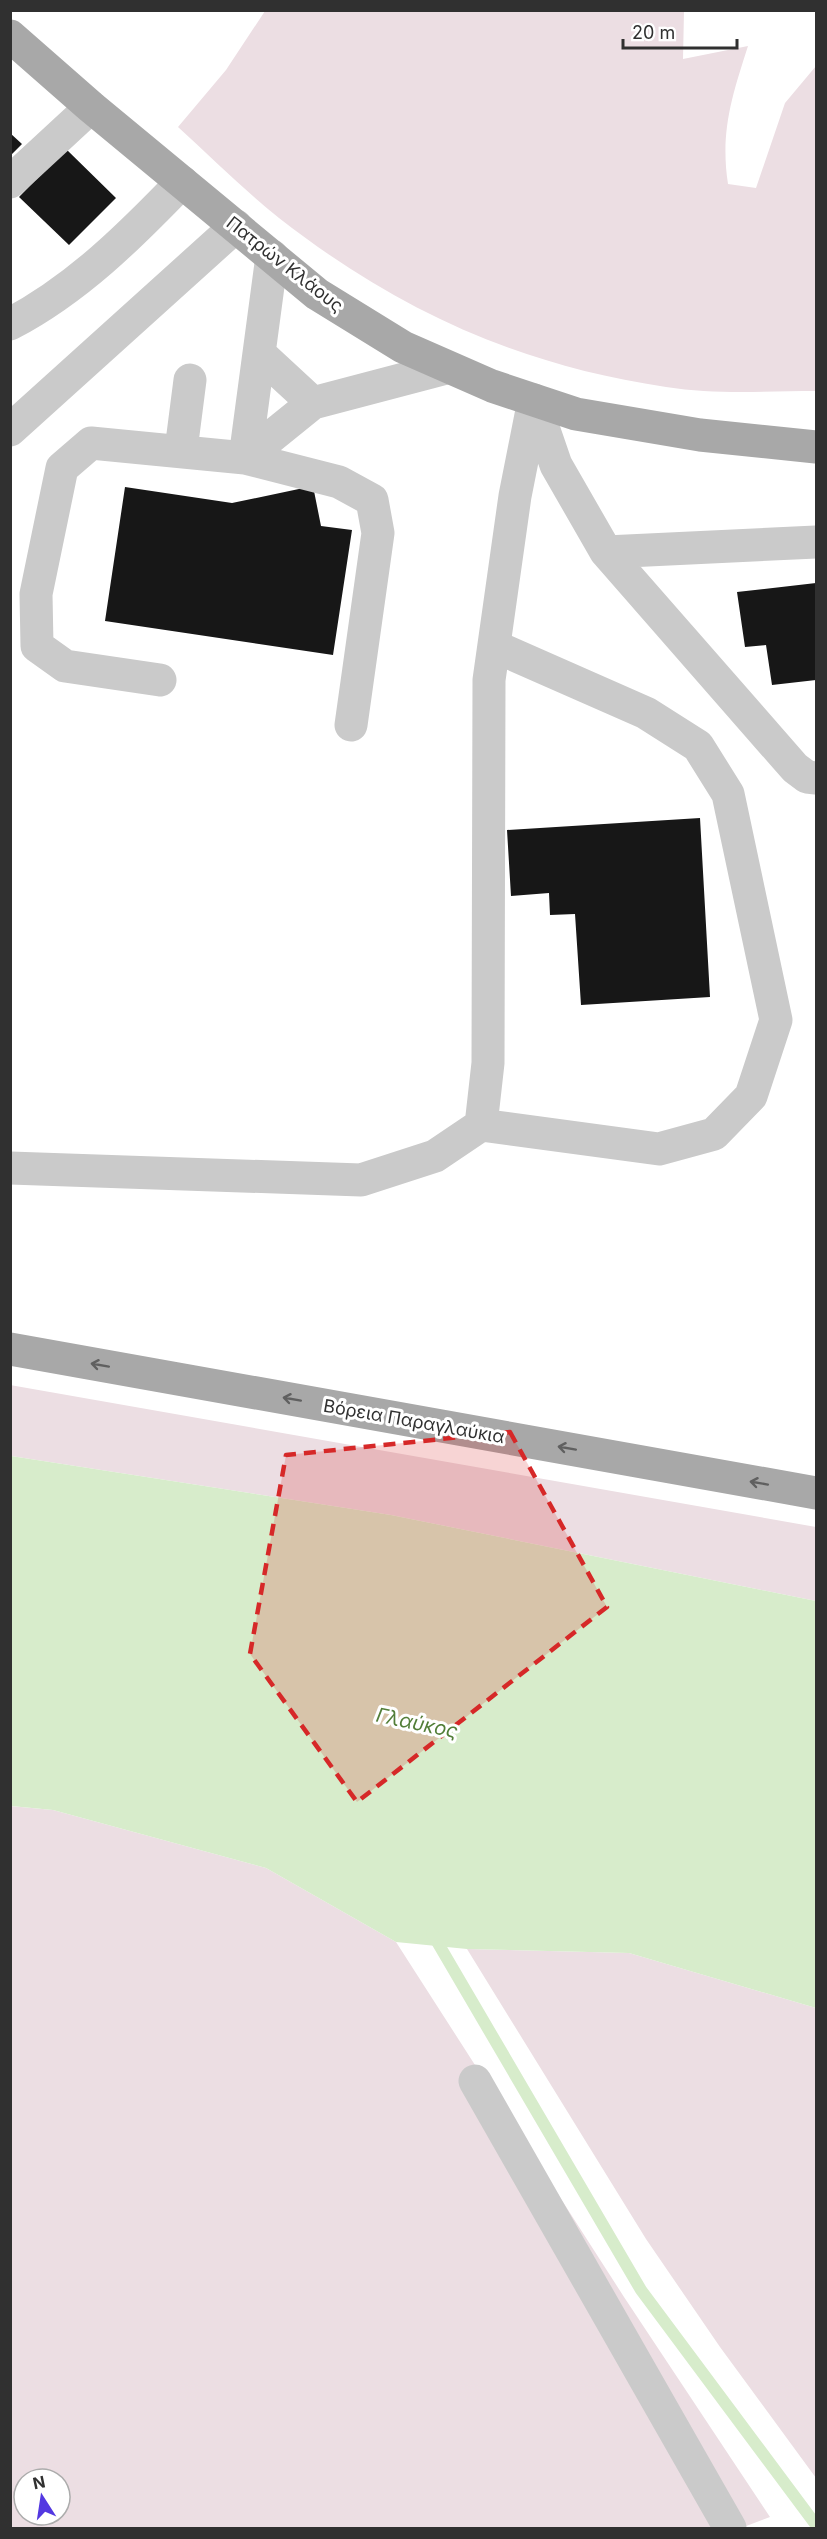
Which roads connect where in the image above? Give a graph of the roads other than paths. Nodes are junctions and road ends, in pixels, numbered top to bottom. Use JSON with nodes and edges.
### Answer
{"nodes":[{"id":1,"x":10,"y":36,"type":"edge"},
{"id":2,"x":91,"y":107,"type":"junction"},
{"id":3,"x":10,"y":182,"type":"edge"},
{"id":4,"x":182,"y":182,"type":"junction"},
{"id":5,"x":236,"y":226,"type":"junction"},
{"id":6,"x":272,"y":256,"type":"junction"},
{"id":7,"x":17,"y":309,"type":"edge"},
{"id":8,"x":260,"y":354,"type":"junction"},
{"id":9,"x":446,"y":368,"type":"junction"},
{"id":10,"x":190,"y":380,"type":"dead end"},
{"id":11,"x":534,"y":400,"type":"junction"},
{"id":12,"x":313,"y":403,"type":"junction"},
{"id":13,"x":10,"y":430,"type":"edge"},
{"id":14,"x":816,"y":447,"type":"edge"},
{"id":15,"x":181,"y":450,"type":"junction"},
{"id":16,"x":244,"y":458,"type":"junction"},
{"id":17,"x":816,"y":542,"type":"edge"},
{"id":18,"x":606,"y":552,"type":"junction"},
{"id":19,"x":494,"y":646,"type":"junction"},
{"id":20,"x":160,"y":680,"type":"dead end"},
{"id":21,"x":351,"y":725,"type":"dead end"},
{"id":22,"x":816,"y":778,"type":"edge"},
{"id":23,"x":481,"y":1125,"type":"junction"},
{"id":24,"x":10,"y":1168,"type":"edge"},
{"id":25,"x":10,"y":1349,"type":"edge"},
{"id":26,"x":816,"y":1493,"type":"edge"},
{"id":27,"x":475,"y":2081,"type":"dead end"},
{"id":28,"x":730,"y":2529,"type":"edge"}],
"edges":[{"from":1,"to":2,"type":"main road","name":"Πατρών Κλάους"},
{"from":2,"to":3,"type":"street"},
{"from":2,"to":4,"type":"main road","name":"Πατρών Κλάους"},
{"from":4,"to":5,"type":"main road","name":"Πατρών Κλάους"},
{"from":4,"to":7,"type":"street"},
{"from":5,"to":6,"type":"main road","name":"Πατρών Κλάους"},
{"from":5,"to":13,"type":"street"},
{"from":6,"to":8,"type":"street"},
{"from":6,"to":9,"type":"main road","name":"Πατρών Κλάους"},
{"from":8,"to":12,"type":"street"},
{"from":8,"to":16,"type":"street"},
{"from":9,"to":11,"type":"main road","name":"Πατρών Κλάους"},
{"from":9,"to":12,"type":"street"},
{"from":10,"to":15,"type":"street"},
{"from":11,"to":14,"type":"main road","name":"Πατρών Κλάους"},
{"from":11,"to":18,"type":"street"},
{"from":11,"to":19,"type":"street"},
{"from":12,"to":16,"type":"street"},
{"from":15,"to":16,"type":"street"},
{"from":15,"to":20,"type":"street"},
{"from":16,"to":21,"type":"street"},
{"from":17,"to":18,"type":"street"},
{"from":18,"to":22,"type":"street"},
{"from":19,"to":23,"type":"street"},
{"from":19,"to":23,"type":"street"},
{"from":23,"to":24,"type":"street"},
{"from":26,"to":25,"type":"main road","name":"Βόρεια Παραγλαύκια","one_way":true},
{"from":27,"to":28,"type":"street"}]}
